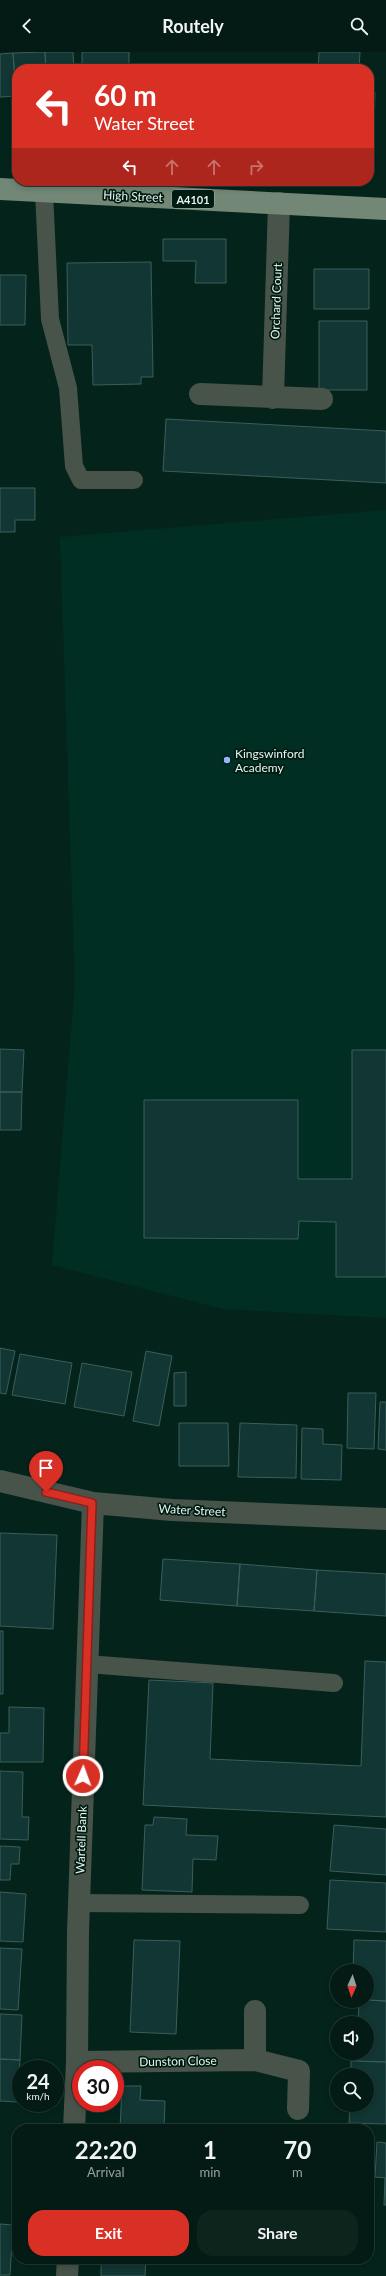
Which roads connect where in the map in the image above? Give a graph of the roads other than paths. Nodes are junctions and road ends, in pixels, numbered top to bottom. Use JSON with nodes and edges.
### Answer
{"nodes":[{"id":1,"x":0,"y":189,"type":"edge"},
{"id":2,"x":44,"y":192,"type":"junction"},
{"id":3,"x":279,"y":203,"type":"junction"},
{"id":4,"x":386,"y":209,"type":"edge"},
{"id":5,"x":200,"y":394,"type":"dead end"},
{"id":6,"x":272,"y":398,"type":"junction"},
{"id":7,"x":322,"y":399,"type":"dead end"},
{"id":8,"x":134,"y":480,"type":"dead end"},
{"id":9,"x":0,"y":1481,"type":"edge"},
{"id":10,"x":92,"y":1503,"type":"junction"},
{"id":11,"x":386,"y":1519,"type":"edge"},
{"id":12,"x":87,"y":1664,"type":"junction"},
{"id":13,"x":334,"y":1683,"type":"dead end"},
{"id":14,"x":78,"y":1903,"type":"junction"},
{"id":15,"x":300,"y":1905,"type":"dead end"},
{"id":16,"x":255,"y":2011,"type":"dead end"},
{"id":17,"x":77,"y":2060,"type":"edge"},
{"id":18,"x":255,"y":2060,"type":"junction"},
{"id":19,"x":124,"y":2061,"type":"edge"},
{"id":20,"x":298,"y":2109,"type":"dead end"},
{"id":21,"x":75,"y":2112,"type":"edge"},
{"id":22,"x":74,"y":2124,"type":"edge"},
{"id":23,"x":68,"y":2264,"type":"edge"},
{"id":24,"x":67,"y":2276,"type":"edge"}],
"edges":[{"from":1,"to":2,"type":"main road","name":"High Street","number":"A4101"},
{"from":2,"to":3,"type":"main road","name":"High Street","number":"A4101"},
{"from":2,"to":8,"type":"lane"},
{"from":3,"to":4,"type":"main road","name":"High Street","number":"A4101"},
{"from":3,"to":6,"type":"street","name":"Orchard Court"},
{"from":5,"to":6,"type":"street"},
{"from":6,"to":7,"type":"street"},
{"from":9,"to":10,"type":"street","name":"Water Street"},
{"from":10,"to":11,"type":"street","name":"Water Street"},
{"from":10,"to":12,"type":"street","name":"Wartell Bank"},
{"from":12,"to":13,"type":"lane"},
{"from":12,"to":14,"type":"street","name":"Wartell Bank"},
{"from":14,"to":15,"type":"lane"},
{"from":14,"to":17,"type":"street","name":"Wartell Bank"},
{"from":16,"to":18,"type":"street"},
{"from":18,"to":19,"type":"street","name":"Dunston Close"},
{"from":18,"to":20,"type":"street","name":"Dunston Close"},
{"from":21,"to":22,"type":"street","name":"Wartell Bank"},
{"from":23,"to":24,"type":"street"}]}
